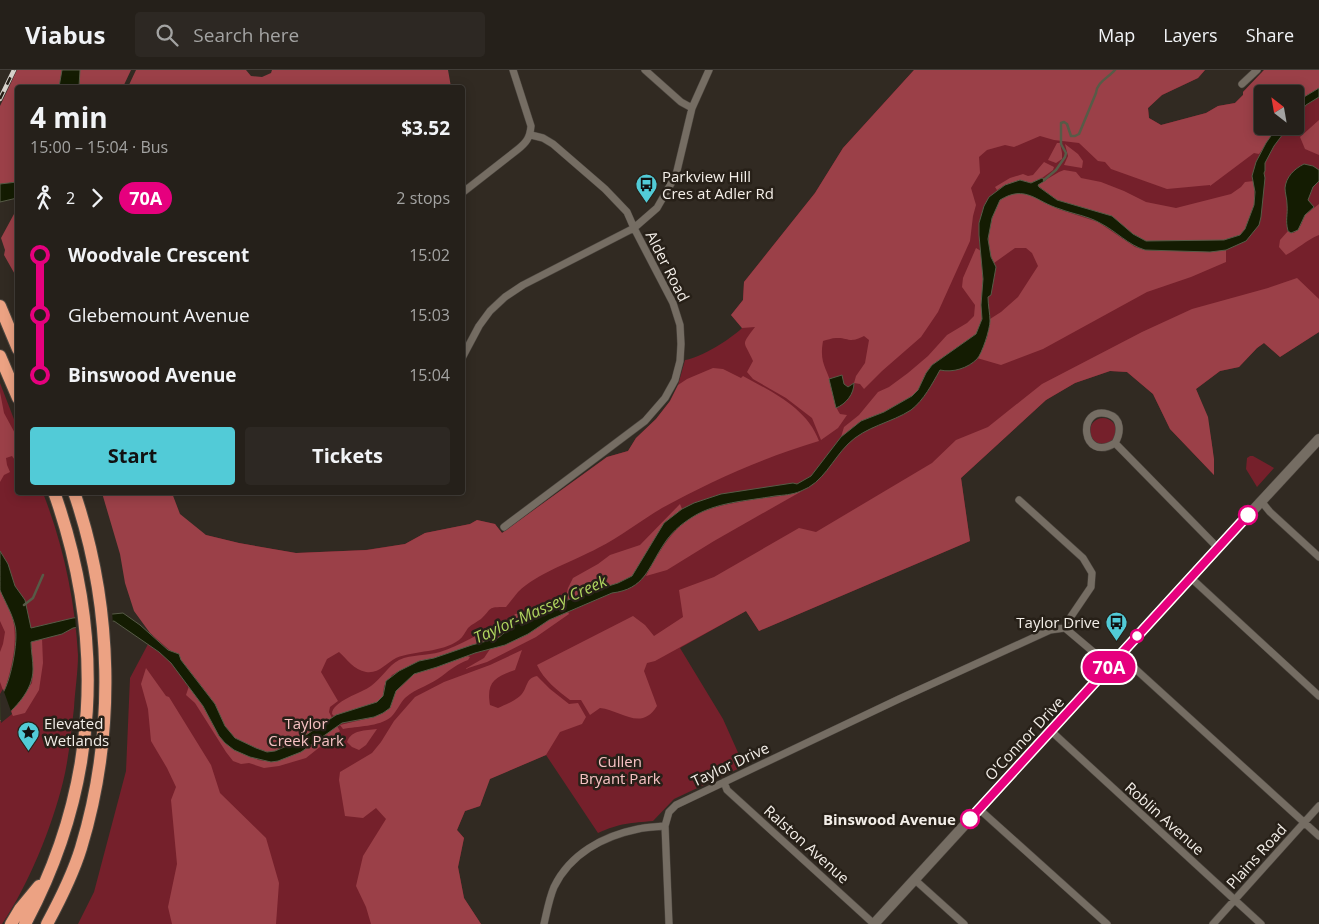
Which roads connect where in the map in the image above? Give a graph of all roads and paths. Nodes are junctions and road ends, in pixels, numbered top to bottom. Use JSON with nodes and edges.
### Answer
{"nodes":[{"id":1,"x":513,"y":70,"type":"edge"},
{"id":2,"x":645,"y":70,"type":"edge"},
{"id":3,"x":709,"y":70,"type":"edge"},
{"id":4,"x":1257,"y":70,"type":"edge"},
{"id":5,"x":1242,"y":84,"type":"dead end"},
{"id":6,"x":692,"y":108,"type":"junction"},
{"id":7,"x":531,"y":135,"type":"junction"},
{"id":8,"x":465,"y":191,"type":"edge"},
{"id":9,"x":634,"y":228,"type":"junction"},
{"id":10,"x":0,"y":306,"type":"edge"},
{"id":11,"x":15,"y":342,"type":"edge"},
{"id":12,"x":465,"y":352,"type":"edge"},
{"id":13,"x":0,"y":356,"type":"edge"},
{"id":14,"x":15,"y":391,"type":"edge"},
{"id":15,"x":1319,"y":439,"type":"edge"},
{"id":16,"x":1115,"y":443,"type":"junction"},
{"id":17,"x":55,"y":495,"type":"edge"},
{"id":18,"x":75,"y":495,"type":"edge"},
{"id":19,"x":1019,"y":500,"type":"dead end"},
{"id":20,"x":1261,"y":501,"type":"junction"},
{"id":21,"x":504,"y":527,"type":"dead end"},
{"id":22,"x":1218,"y":548,"type":"junction"},
{"id":23,"x":1319,"y":557,"type":"edge"},
{"id":24,"x":1191,"y":578,"type":"junction"},
{"id":25,"x":1066,"y":628,"type":"junction"},
{"id":26,"x":1120,"y":655,"type":"junction"},
{"id":27,"x":1110,"y":666,"type":"junction"},
{"id":28,"x":1319,"y":696,"type":"edge"},
{"id":29,"x":1051,"y":732,"type":"junction"},
{"id":30,"x":724,"y":782,"type":"junction"},
{"id":31,"x":1319,"y":806,"type":"edge"},
{"id":32,"x":979,"y":809,"type":"junction"},
{"id":33,"x":1304,"y":822,"type":"junction"},
{"id":34,"x":665,"y":826,"type":"junction"},
{"id":35,"x":1319,"y":836,"type":"edge"},
{"id":36,"x":50,"y":872,"type":"junction"},
{"id":37,"x":914,"y":879,"type":"junction"},
{"id":38,"x":1235,"y":900,"type":"junction"},
{"id":39,"x":48,"y":923,"type":"edge"},
{"id":40,"x":11,"y":924,"type":"edge"},
{"id":41,"x":25,"y":924,"type":"edge"},
{"id":42,"x":544,"y":924,"type":"edge"},
{"id":43,"x":669,"y":924,"type":"edge"},
{"id":44,"x":874,"y":924,"type":"edge"},
{"id":45,"x":964,"y":924,"type":"edge"},
{"id":46,"x":1107,"y":924,"type":"edge"},
{"id":47,"x":1213,"y":924,"type":"edge"},
{"id":48,"x":1261,"y":924,"type":"edge"}],
"edges":[{"from":1,"to":7,"type":"street"},
{"from":2,"to":6,"type":"street"},
{"from":3,"to":6,"type":"street"},
{"from":4,"to":5,"type":"street"},
{"from":6,"to":9,"type":"street"},
{"from":7,"to":8,"type":"street"},
{"from":7,"to":9,"type":"street","name":"Alder Road"},
{"from":9,"to":12,"type":"street"},
{"from":9,"to":21,"type":"street","name":"Alder Road"},
{"from":10,"to":11,"type":"highway"},
{"from":13,"to":14,"type":"highway"},
{"from":15,"to":20,"type":"main road","name":"O'Connor Drive"},
{"from":16,"to":16,"type":"street"},
{"from":16,"to":22,"type":"street"},
{"from":17,"to":36,"type":"highway"},
{"from":18,"to":39,"type":"highway"},
{"from":19,"to":25,"type":"street"},
{"from":20,"to":22,"type":"main road","name":"O'Connor Drive"},
{"from":20,"to":23,"type":"street"},
{"from":22,"to":24,"type":"main road","name":"O'Connor Drive"},
{"from":24,"to":26,"type":"main road","name":"O'Connor Drive"},
{"from":24,"to":28,"type":"street"},
{"from":25,"to":27,"type":"street"},
{"from":25,"to":30,"type":"street","name":"Taylor Drive"},
{"from":26,"to":27,"type":"main road","name":"O'Connor Drive"},
{"from":26,"to":33,"type":"street"},
{"from":27,"to":29,"type":"main road","name":"O'Connor Drive"},
{"from":29,"to":32,"type":"main road","name":"O'Connor Drive"},
{"from":29,"to":38,"type":"street","name":"Roblin Avenue"},
{"from":30,"to":34,"type":"street","name":"Taylor Drive"},
{"from":30,"to":44,"type":"street","name":"Ralston Avenue"},
{"from":31,"to":33,"type":"street","name":"Plains Road"},
{"from":32,"to":37,"type":"main road","name":"O'Connor Drive"},
{"from":32,"to":46,"type":"street"},
{"from":33,"to":35,"type":"street"},
{"from":33,"to":38,"type":"street","name":"Plains Road"},
{"from":34,"to":42,"type":"street"},
{"from":34,"to":43,"type":"street"},
{"from":36,"to":40,"type":"highway"},
{"from":36,"to":41,"type":"highway"},
{"from":37,"to":44,"type":"main road","name":"O'Connor Drive"},
{"from":37,"to":45,"type":"street"},
{"from":38,"to":47,"type":"street","name":"Plains Road"},
{"from":38,"to":48,"type":"street","name":"Roblin Avenue"}]}
